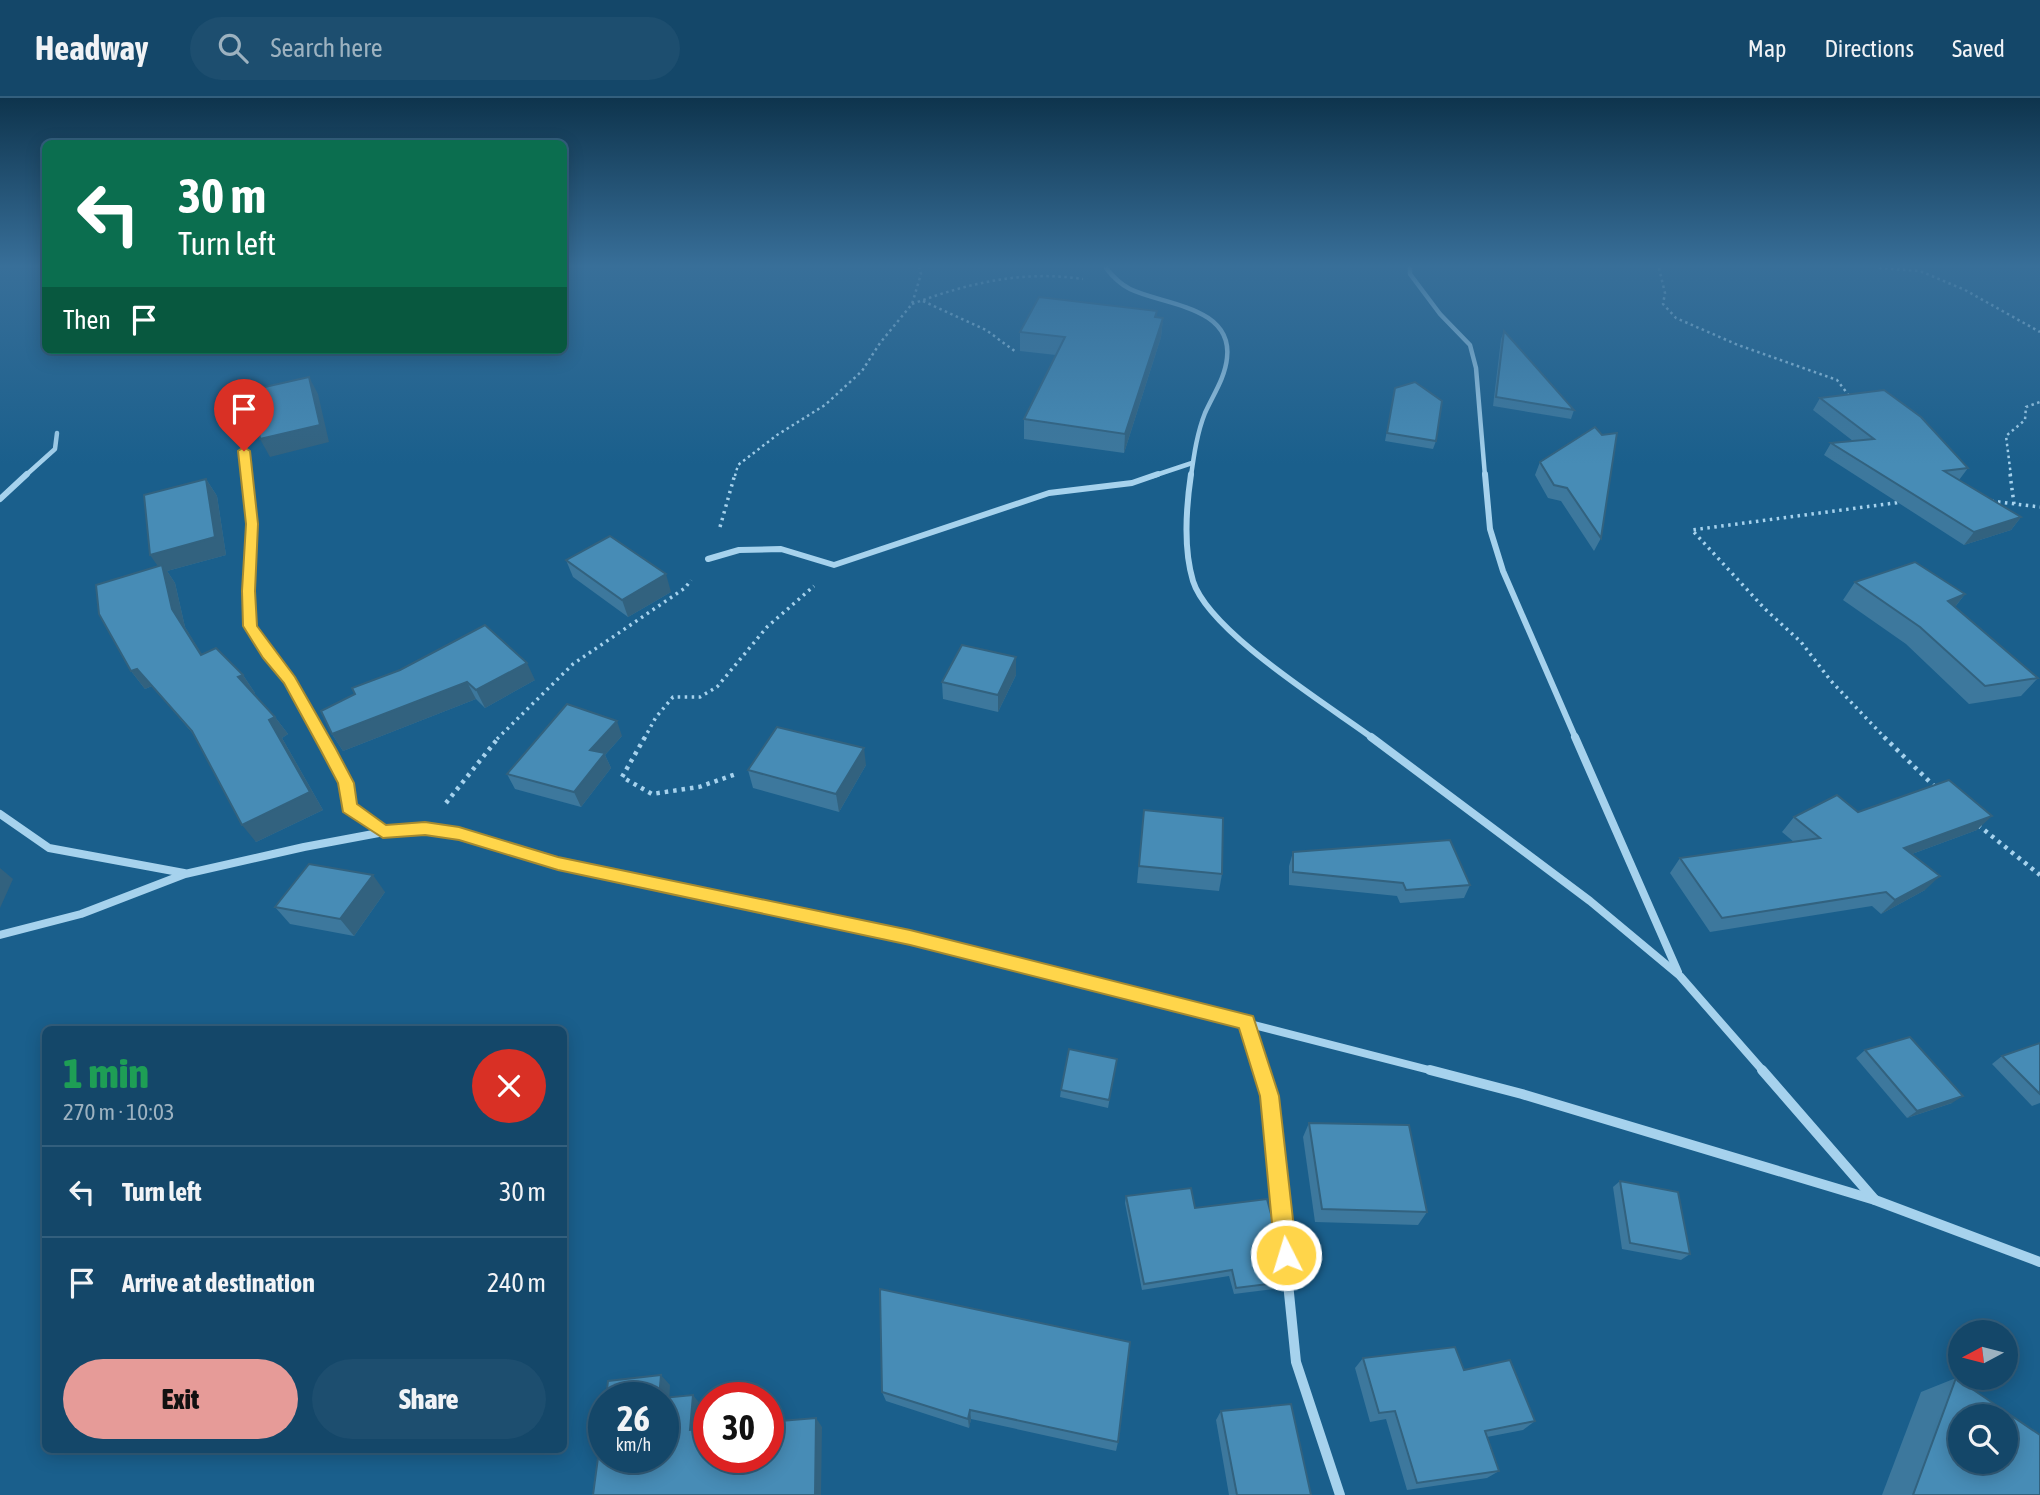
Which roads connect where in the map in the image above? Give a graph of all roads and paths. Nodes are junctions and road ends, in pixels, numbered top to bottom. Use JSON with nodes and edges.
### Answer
{"nodes":[{"id":1,"x":990,"y":333,"type":"edge"},
{"id":2,"x":1221,"y":333,"type":"edge"},
{"id":3,"x":1459,"y":333,"type":"edge"},
{"id":4,"x":1713,"y":333,"type":"edge"},
{"id":5,"x":1016,"y":352,"type":"dead end"},
{"id":6,"x":1850,"y":398,"type":"edge"},
{"id":7,"x":2040,"y":402,"type":"edge"},
{"id":8,"x":57,"y":433,"type":"dead end"},
{"id":9,"x":244,"y":451,"type":"dead end"},
{"id":10,"x":1192,"y":463,"type":"junction"},
{"id":11,"x":0,"y":499,"type":"edge"},
{"id":12,"x":1988,"y":500,"type":"edge"},
{"id":13,"x":1909,"y":501,"type":"edge"},
{"id":14,"x":2014,"y":504,"type":"junction"},
{"id":15,"x":2040,"y":507,"type":"edge"},
{"id":16,"x":708,"y":559,"type":"dead end"},
{"id":17,"x":834,"y":565,"type":"junction"},
{"id":18,"x":736,"y":774,"type":"dead end"},
{"id":19,"x":1942,"y":793,"type":"edge"},
{"id":20,"x":0,"y":814,"type":"edge"},
{"id":21,"x":1970,"y":818,"type":"edge"},
{"id":22,"x":383,"y":832,"type":"junction"},
{"id":23,"x":185,"y":874,"type":"junction"},
{"id":24,"x":2040,"y":875,"type":"edge"},
{"id":25,"x":0,"y":935,"type":"edge"},
{"id":26,"x":1680,"y":976,"type":"junction"},
{"id":27,"x":1246,"y":1021,"type":"junction"},
{"id":28,"x":1875,"y":1200,"type":"junction"},
{"id":29,"x":2040,"y":1262,"type":"edge"},
{"id":30,"x":1340,"y":1495,"type":"edge"}],
"edges":[{"from":1,"to":5,"type":"path"},
{"from":2,"to":10,"type":"street"},
{"from":3,"to":26,"type":"street"},
{"from":4,"to":6,"type":"path"},
{"from":7,"to":14,"type":"path"},
{"from":8,"to":11,"type":"street"},
{"from":9,"to":22,"type":"street"},
{"from":10,"to":17,"type":"street"},
{"from":10,"to":26,"type":"street"},
{"from":12,"to":14,"type":"path"},
{"from":13,"to":19,"type":"path"},
{"from":14,"to":15,"type":"path"},
{"from":16,"to":17,"type":"street"},
{"from":17,"to":18,"type":"path"},
{"from":20,"to":23,"type":"street"},
{"from":21,"to":24,"type":"path"},
{"from":22,"to":23,"type":"street"},
{"from":22,"to":27,"type":"street"},
{"from":23,"to":25,"type":"street"},
{"from":26,"to":28,"type":"street"},
{"from":27,"to":28,"type":"street"},
{"from":27,"to":30,"type":"street"},
{"from":28,"to":29,"type":"street"}]}
